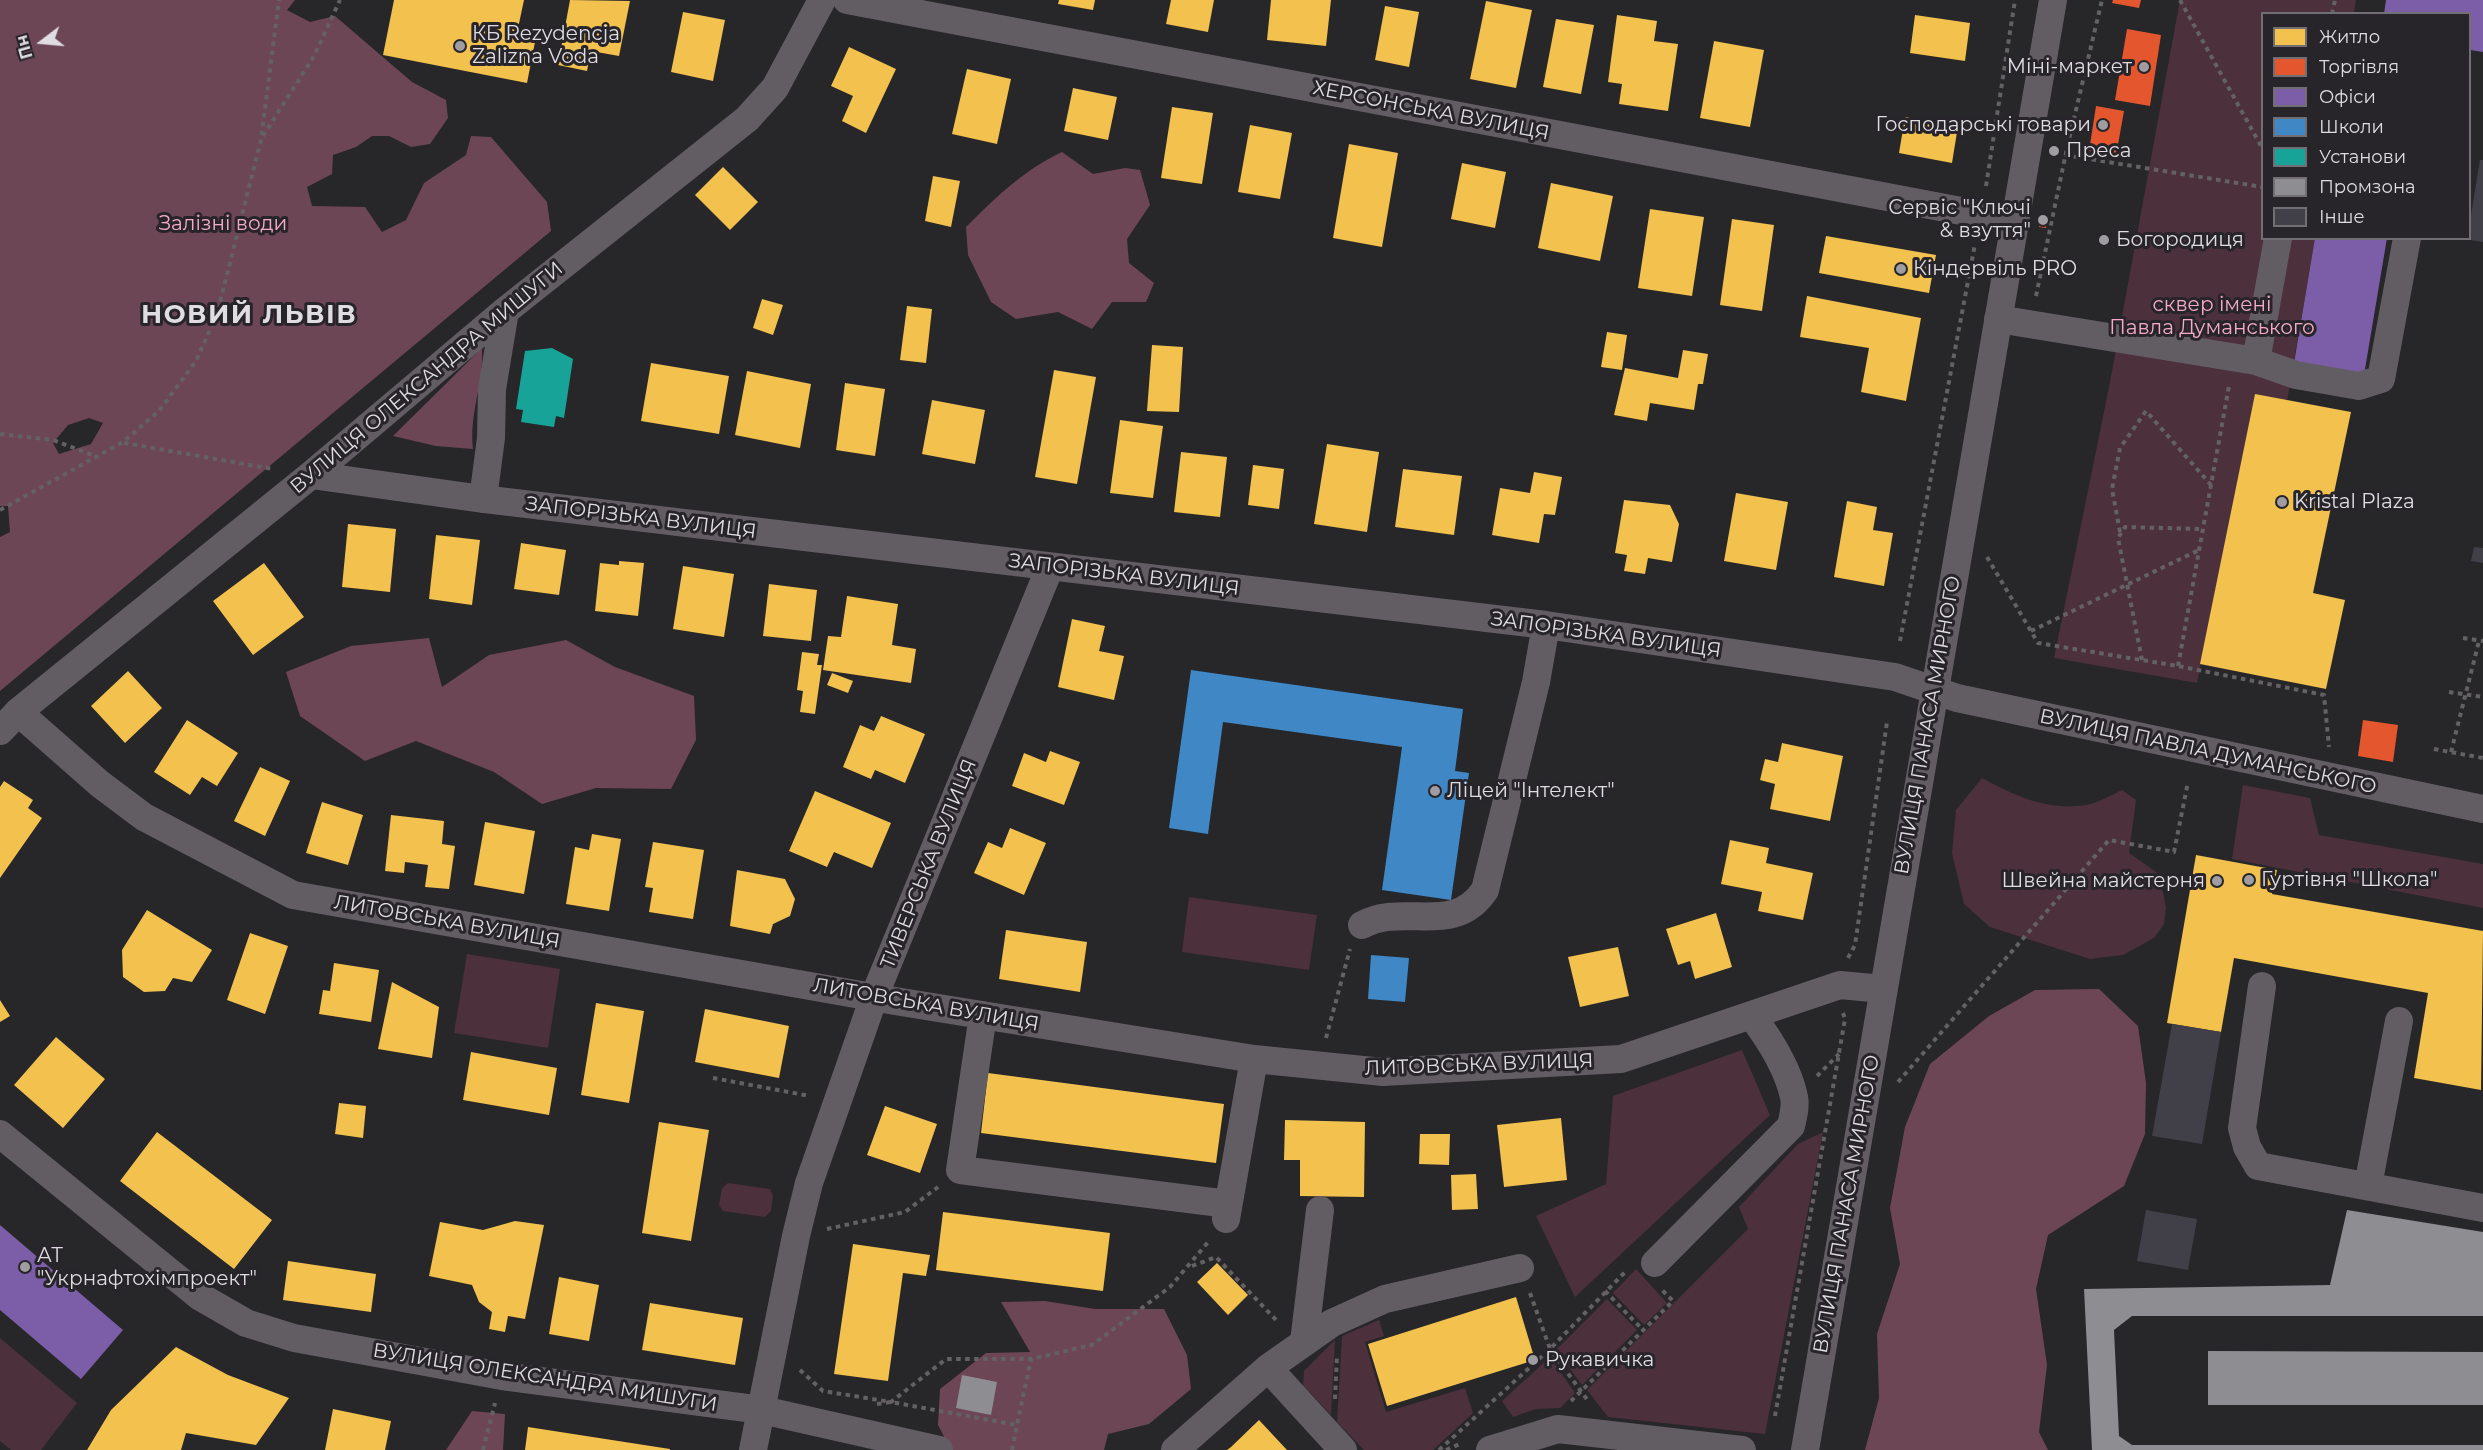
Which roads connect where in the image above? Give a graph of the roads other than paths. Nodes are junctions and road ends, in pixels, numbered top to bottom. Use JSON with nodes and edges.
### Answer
{"nodes":[{"id":1,"x":822,"y":0,"type":"edge"},
{"id":2,"x":847,"y":0,"type":"edge"},
{"id":3,"x":2053,"y":0,"type":"edge"},
{"id":4,"x":2014,"y":221,"type":"junction"},
{"id":5,"x":2277,"y":240,"type":"edge"},
{"id":6,"x":2407,"y":240,"type":"edge"},
{"id":7,"x":505,"y":311,"type":"junction"},
{"id":8,"x":1998,"y":319,"type":"junction"},
{"id":9,"x":2245,"y":359,"type":"junction"},
{"id":10,"x":311,"y":475,"type":"junction"},
{"id":11,"x":483,"y":499,"type":"junction"},
{"id":12,"x":1050,"y":567,"type":"junction"},
{"id":13,"x":1546,"y":625,"type":"junction"},
{"id":14,"x":1934,"y":690,"type":"junction"},
{"id":15,"x":9,"y":721,"type":"edge"},
{"id":16,"x":2483,"y":809,"type":"edge"},
{"id":17,"x":1362,"y":925,"type":"road end"},
{"id":18,"x":2262,"y":986,"type":"dead end"},
{"id":19,"x":1884,"y":989,"type":"junction"},
{"id":20,"x":874,"y":997,"type":"junction"},
{"id":21,"x":983,"y":1015,"type":"junction"},
{"id":22,"x":1752,"y":1016,"type":"junction"},
{"id":23,"x":2399,"y":1021,"type":"dead end"},
{"id":24,"x":1254,"y":1059,"type":"junction"},
{"id":25,"x":0,"y":1134,"type":"edge"},
{"id":26,"x":2368,"y":1186,"type":"junction"},
{"id":27,"x":2483,"y":1208,"type":"edge"},
{"id":28,"x":1320,"y":1210,"type":"dead end"},
{"id":29,"x":1649,"y":1270,"type":"road end"},
{"id":30,"x":1525,"y":1280,"type":"road end"},
{"id":31,"x":1304,"y":1342,"type":"junction"},
{"id":32,"x":1268,"y":1368,"type":"junction"},
{"id":33,"x":762,"y":1410,"type":"junction"},
{"id":34,"x":1478,"y":1446,"type":"edge"},
{"id":35,"x":753,"y":1450,"type":"edge"},
{"id":36,"x":939,"y":1450,"type":"edge"},
{"id":37,"x":1175,"y":1450,"type":"edge"},
{"id":38,"x":1344,"y":1450,"type":"edge"},
{"id":39,"x":1742,"y":1450,"type":"edge"},
{"id":40,"x":1805,"y":1450,"type":"edge"}],
"edges":[{"from":1,"to":7,"type":"street","name":"ВУЛИЦЯ ОЛЕКСАНДРА МИШУГИ"},
{"from":2,"to":4,"type":"street","name":"ХЕРСОНСЬКА ВУЛИЦЯ"},
{"from":3,"to":4,"type":"street","name":"ВУЛИЦЯ ПАНАСА МИРНОГО"},
{"from":4,"to":8,"type":"street","name":"ВУЛИЦЯ ПАНАСА МИРНОГО"},
{"from":5,"to":9,"type":"street"},
{"from":6,"to":9,"type":"street"},
{"from":7,"to":10,"type":"street","name":"ВУЛИЦЯ ОЛЕКСАНДРА МИШУГИ"},
{"from":7,"to":11,"type":"street"},
{"from":8,"to":9,"type":"street"},
{"from":8,"to":14,"type":"street","name":"ВУЛИЦЯ ПАНАСА МИРНОГО"},
{"from":10,"to":11,"type":"street","name":"ЗАПОРІЗЬКА ВУЛИЦЯ"},
{"from":10,"to":15,"type":"street","name":"ВУЛИЦЯ ОЛЕКСАНДРА МИШУГИ"},
{"from":11,"to":12,"type":"street","name":"ЗАПОРІЗЬКА ВУЛИЦЯ"},
{"from":12,"to":13,"type":"street","name":"ЗАПОРІЗЬКА ВУЛИЦЯ"},
{"from":12,"to":20,"type":"street","name":"ТИВЕРСЬКА ВУЛИЦЯ"},
{"from":13,"to":14,"type":"street","name":"ЗАПОРІЗЬКА ВУЛИЦЯ"},
{"from":13,"to":17,"type":"street"},
{"from":14,"to":16,"type":"street","name":"ВУЛИЦЯ ПАВЛА ДУМАНСЬКОГО"},
{"from":14,"to":19,"type":"street","name":"ВУЛИЦЯ ПАНАСА МИРНОГО"},
{"from":15,"to":20,"type":"street","name":"ЛИТОВСЬКА ВУЛИЦЯ"},
{"from":18,"to":26,"type":"street"},
{"from":19,"to":22,"type":"street","name":"ЛИТОВСЬКА ВУЛИЦЯ"},
{"from":19,"to":40,"type":"street","name":"ВУЛИЦЯ ПАНАСА МИРНОГО"},
{"from":20,"to":21,"type":"street","name":"ЛИТОВСЬКА ВУЛИЦЯ"},
{"from":20,"to":33,"type":"street","name":"ТИВЕРСЬКА ВУЛИЦЯ"},
{"from":21,"to":24,"type":"street","name":"ЛИТОВСЬКА ВУЛИЦЯ"},
{"from":21,"to":24,"type":"street"},
{"from":22,"to":24,"type":"street","name":"ЛИТОВСЬКА ВУЛИЦЯ"},
{"from":22,"to":29,"type":"street"},
{"from":23,"to":26,"type":"street"},
{"from":25,"to":33,"type":"street","name":"ВУЛИЦЯ ОЛЕКСАНДРА МИШУГИ"},
{"from":26,"to":27,"type":"street"},
{"from":28,"to":31,"type":"street"},
{"from":30,"to":31,"type":"street"},
{"from":31,"to":32,"type":"street"},
{"from":32,"to":37,"type":"street"},
{"from":32,"to":38,"type":"street"},
{"from":33,"to":35,"type":"street"},
{"from":33,"to":36,"type":"street","name":"ВУЛИЦЯ ОЛЕКСАНДРА МИШУГИ"},
{"from":34,"to":39,"type":"street"}]}
